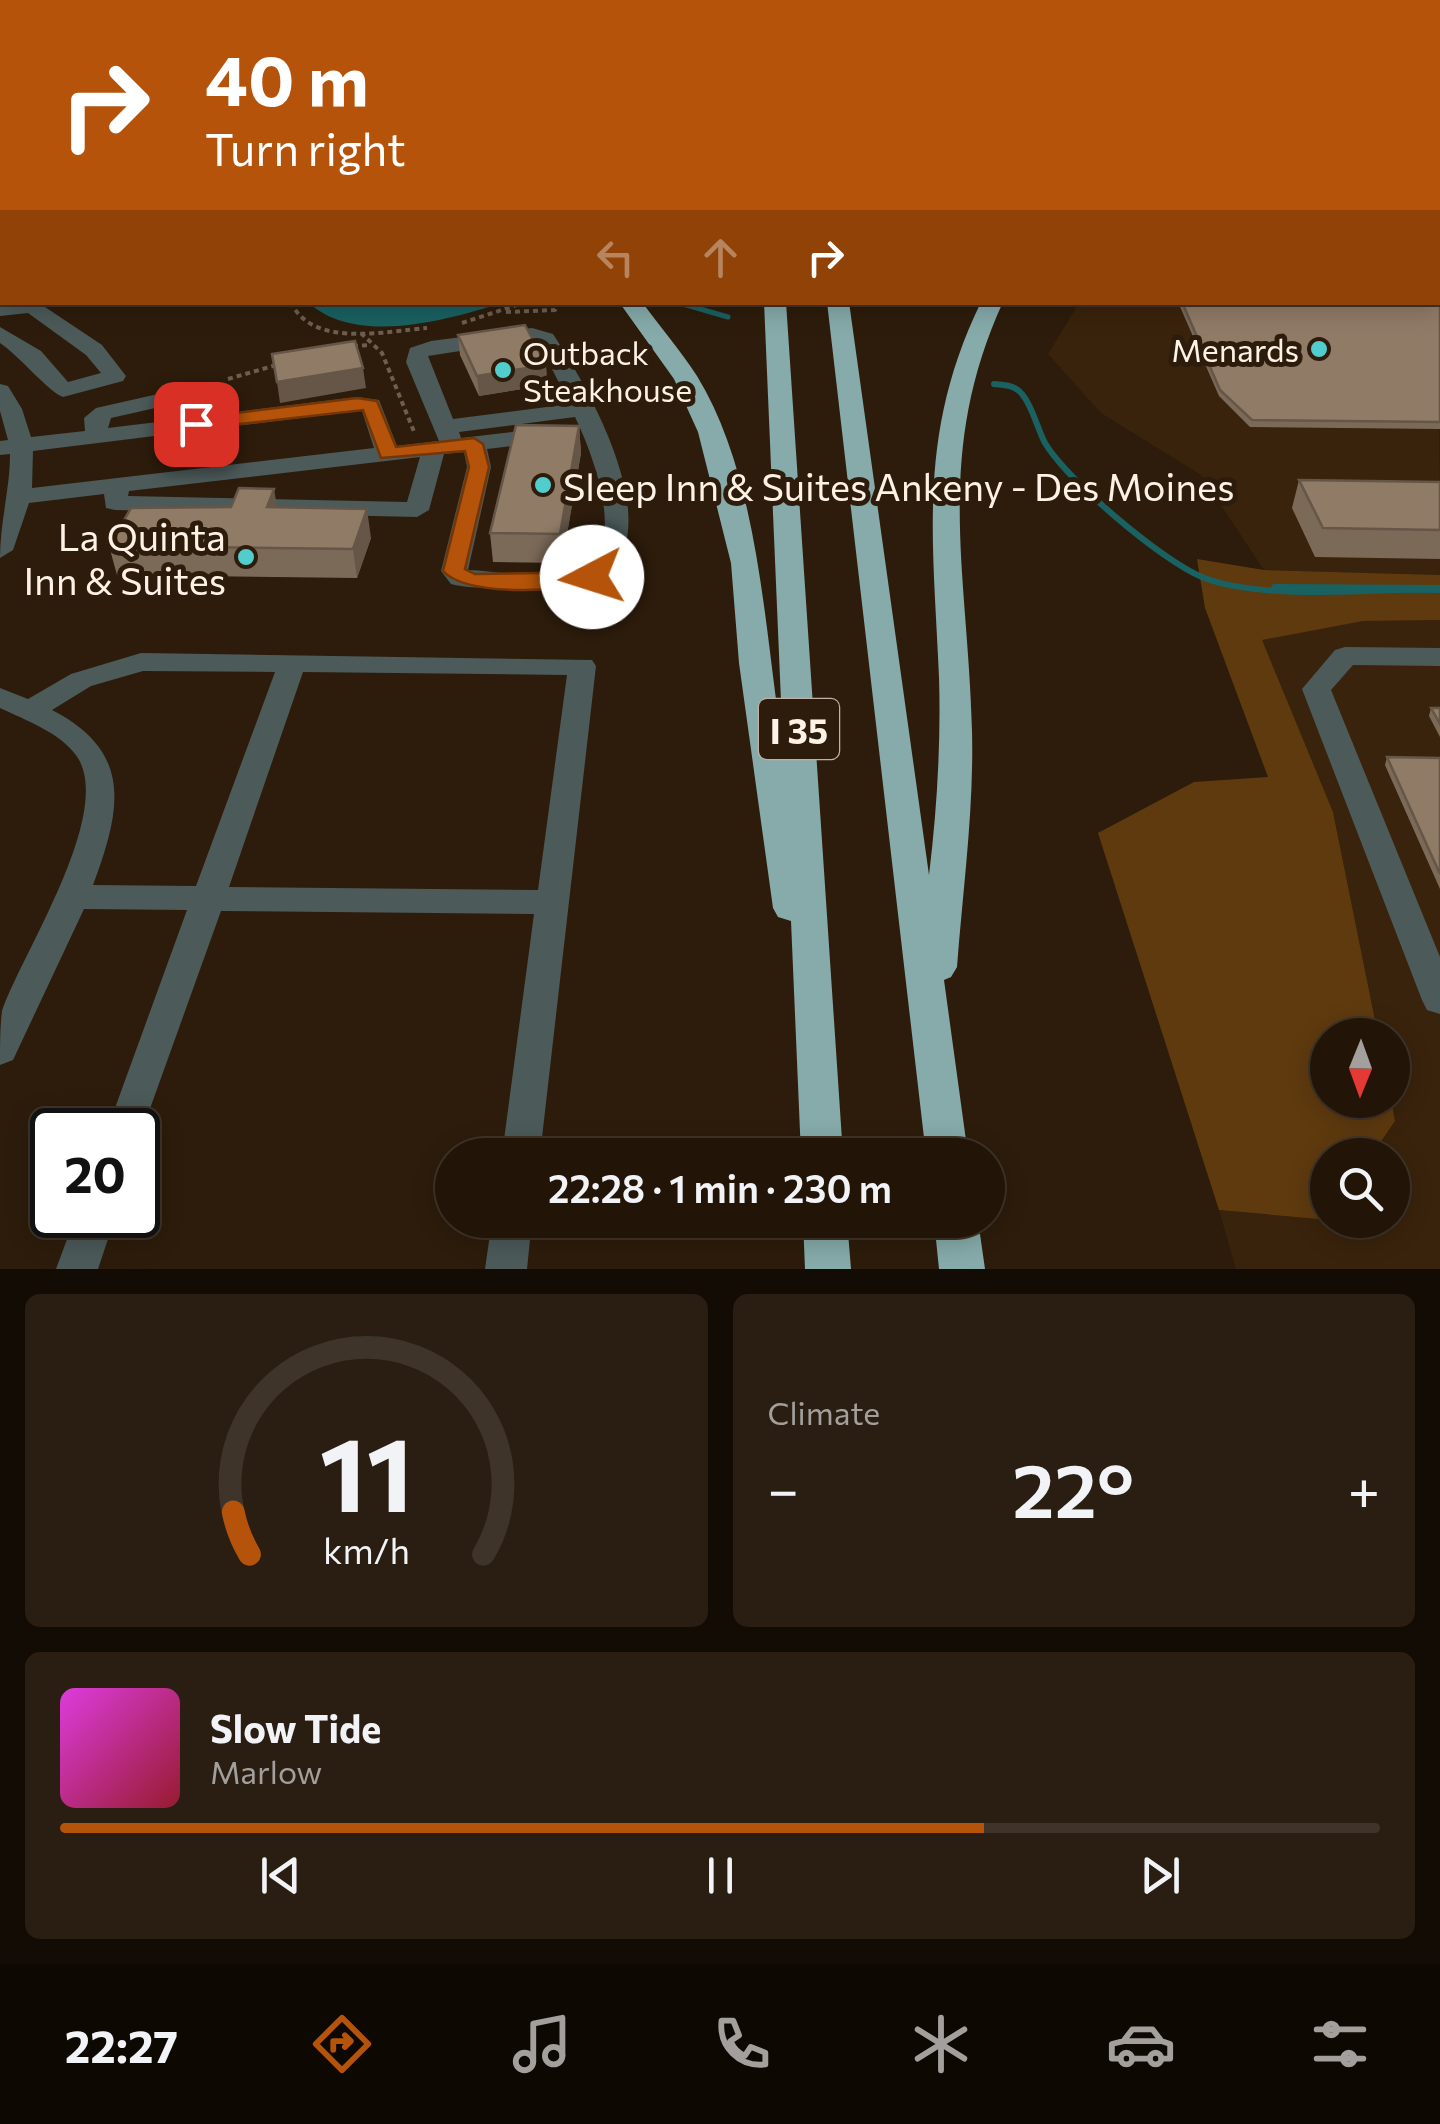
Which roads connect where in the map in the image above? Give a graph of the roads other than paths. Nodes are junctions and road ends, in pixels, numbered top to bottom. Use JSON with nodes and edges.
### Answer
{"nodes":[{"id":1,"x":632,"y":305,"type":"edge"},
{"id":2,"x":774,"y":305,"type":"edge"},
{"id":3,"x":838,"y":305,"type":"edge"},
{"id":4,"x":991,"y":305,"type":"edge"},
{"id":5,"x":0,"y":310,"type":"edge"},
{"id":6,"x":0,"y":333,"type":"edge"},
{"id":7,"x":0,"y":391,"type":"edge"},
{"id":8,"x":597,"y":422,"type":"junction"},
{"id":9,"x":451,"y":441,"type":"junction"},
{"id":10,"x":10,"y":447,"type":"edge"},
{"id":11,"x":387,"y":449,"type":"junction"},
{"id":12,"x":117,"y":486,"type":"junction"},
{"id":13,"x":18,"y":497,"type":"junction"},
{"id":14,"x":0,"y":550,"type":"edge"},
{"id":15,"x":1440,"y":656,"type":"edge"},
{"id":16,"x":292,"y":663,"type":"junction"},
{"id":17,"x":14,"y":704,"type":"edge"},
{"id":18,"x":70,"y":897,"type":"junction"},
{"id":19,"x":208,"y":898,"type":"junction"},
{"id":20,"x":552,"y":902,"type":"junction"},
{"id":21,"x":1440,"y":1000,"type":"edge"},
{"id":22,"x":934,"y":1025,"type":"junction"},
{"id":23,"x":0,"y":1050,"type":"edge"},
{"id":24,"x":817,"y":1073,"type":"junction"},
{"id":25,"x":134,"y":1108,"type":"edge"},
{"id":26,"x":522,"y":1138,"type":"edge"},
{"id":27,"x":821,"y":1138,"type":"edge"},
{"id":28,"x":945,"y":1138,"type":"edge"},
{"id":29,"x":88,"y":1238,"type":"edge"},
{"id":30,"x":510,"y":1238,"type":"edge"},
{"id":31,"x":827,"y":1238,"type":"edge"},
{"id":32,"x":958,"y":1238,"type":"edge"},
{"id":33,"x":77,"y":1269,"type":"edge"},
{"id":34,"x":506,"y":1269,"type":"edge"},
{"id":35,"x":828,"y":1269,"type":"edge"},
{"id":36,"x":962,"y":1269,"type":"edge"}],
"edges":[{"from":1,"to":24,"type":"highway"},
{"from":2,"to":24,"type":"highway","number":"I 35"},
{"from":3,"to":22,"type":"highway","number":"I 35"},
{"from":4,"to":22,"type":"highway"},
{"from":5,"to":6,"type":"street"},
{"from":7,"to":10,"type":"street"},
{"from":8,"to":9,"type":"street"},
{"from":8,"to":9,"type":"street"},
{"from":8,"to":9,"type":"street"},
{"from":9,"to":11,"type":"street"},
{"from":9,"to":12,"type":"street"},
{"from":10,"to":11,"type":"street"},
{"from":10,"to":13,"type":"street"},
{"from":11,"to":12,"type":"street"},
{"from":12,"to":13,"type":"street"},
{"from":13,"to":14,"type":"street"},
{"from":15,"to":21,"type":"street"},
{"from":16,"to":17,"type":"street"},
{"from":16,"to":19,"type":"street"},
{"from":16,"to":20,"type":"street"},
{"from":17,"to":18,"type":"street"},
{"from":18,"to":19,"type":"street"},
{"from":18,"to":23,"type":"street"},
{"from":19,"to":20,"type":"street"},
{"from":19,"to":25,"type":"street"},
{"from":20,"to":26,"type":"street"},
{"from":22,"to":28,"type":"highway","number":"I 35"},
{"from":24,"to":27,"type":"highway","number":"I 35"},
{"from":29,"to":33,"type":"street"},
{"from":30,"to":34,"type":"street"},
{"from":31,"to":35,"type":"highway"},
{"from":32,"to":36,"type":"highway"}]}
